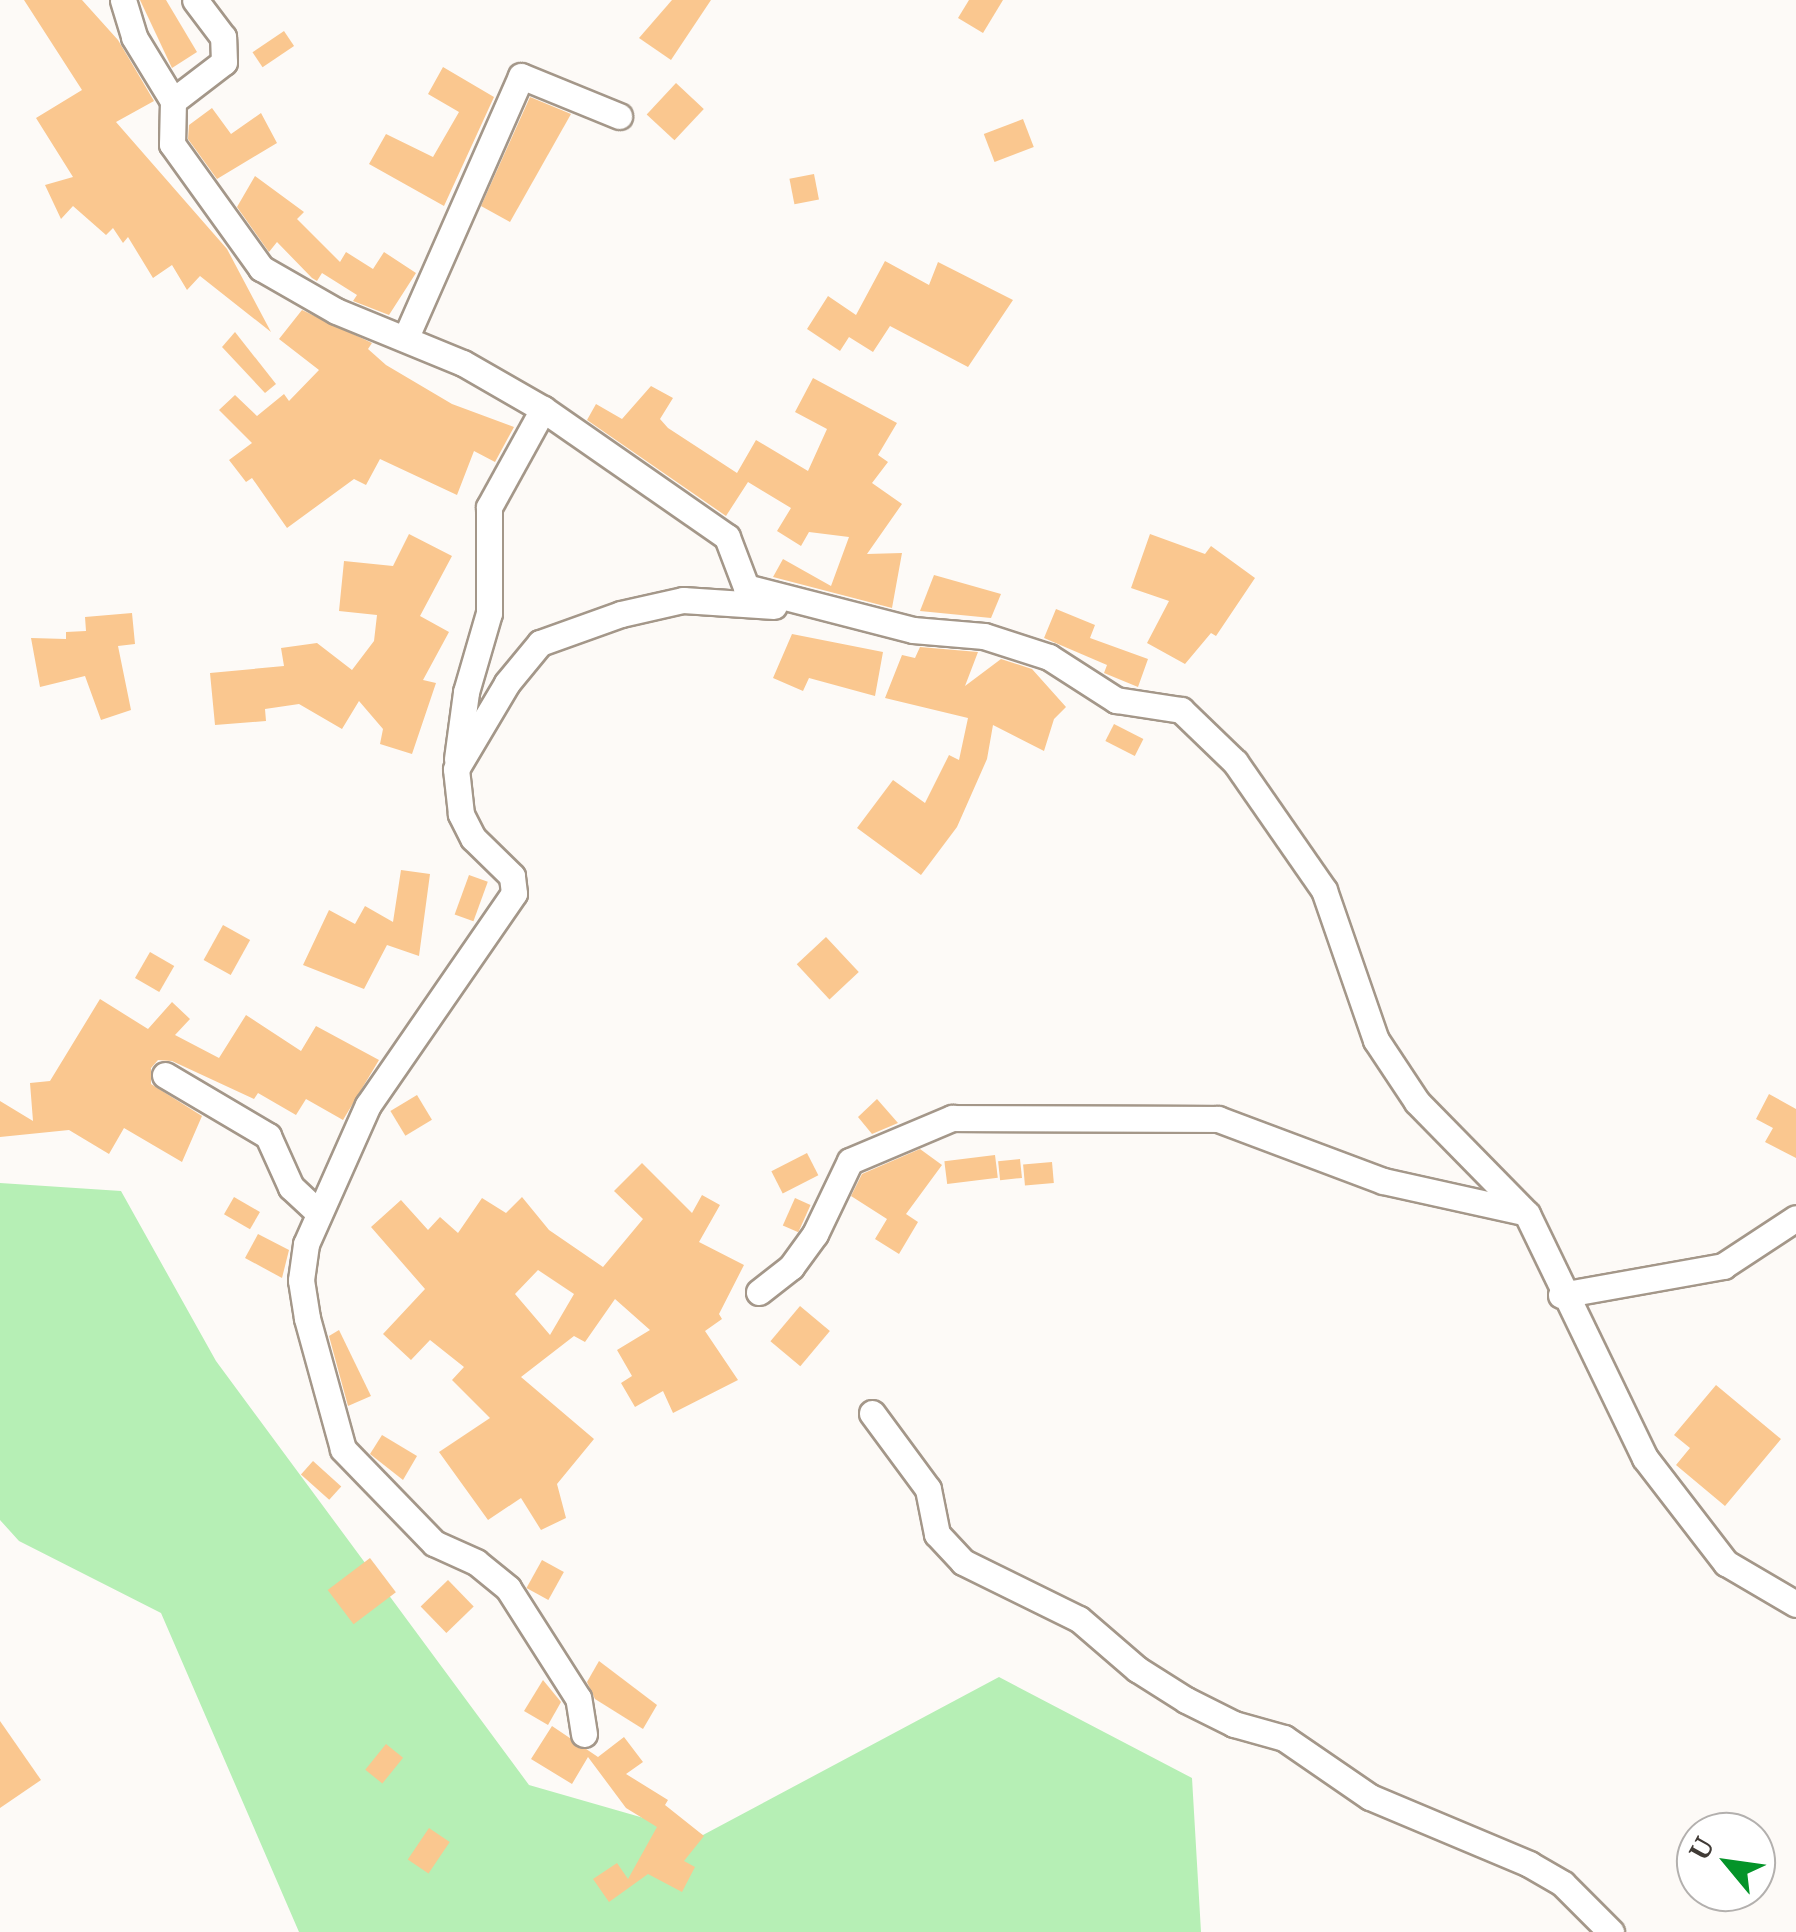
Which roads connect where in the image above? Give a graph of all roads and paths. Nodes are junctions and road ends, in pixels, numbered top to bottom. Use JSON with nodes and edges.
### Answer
{"nodes":[{"id":1,"x":123,"y":0,"type":"edge"},
{"id":2,"x":195,"y":0,"type":"edge"},
{"id":3,"x":173,"y":101,"type":"junction"},
{"id":4,"x":618,"y":116,"type":"dead end"},
{"id":5,"x":406,"y":338,"type":"junction"},
{"id":6,"x":542,"y":410,"type":"junction"},
{"id":7,"x":819,"y":608,"type":"junction"},
{"id":8,"x":456,"y":769,"type":"junction"},
{"id":9,"x":165,"y":1075,"type":"dead end"},
{"id":10,"x":316,"y":1210,"type":"junction"},
{"id":11,"x":1528,"y":1214,"type":"junction"},
{"id":12,"x":1796,"y":1218,"type":"edge"},
{"id":13,"x":759,"y":1292,"type":"dead end"},
{"id":14,"x":1562,"y":1294,"type":"junction"},
{"id":15,"x":872,"y":1413,"type":"dead end"},
{"id":16,"x":1796,"y":1604,"type":"edge"},
{"id":17,"x":584,"y":1734,"type":"dead end"},
{"id":18,"x":1611,"y":1932,"type":"edge"}],
"edges":[{"from":1,"to":3,"type":"street"},
{"from":2,"to":3,"type":"street"},
{"from":3,"to":5,"type":"street"},
{"from":4,"to":5,"type":"street"},
{"from":5,"to":6,"type":"street"},
{"from":6,"to":7,"type":"street"},
{"from":6,"to":8,"type":"street"},
{"from":7,"to":8,"type":"street"},
{"from":7,"to":11,"type":"street"},
{"from":8,"to":10,"type":"street"},
{"from":9,"to":10,"type":"street"},
{"from":10,"to":17,"type":"street"},
{"from":11,"to":13,"type":"street"},
{"from":11,"to":14,"type":"street"},
{"from":12,"to":14,"type":"street"},
{"from":14,"to":16,"type":"street"},
{"from":15,"to":18,"type":"street"}]}
